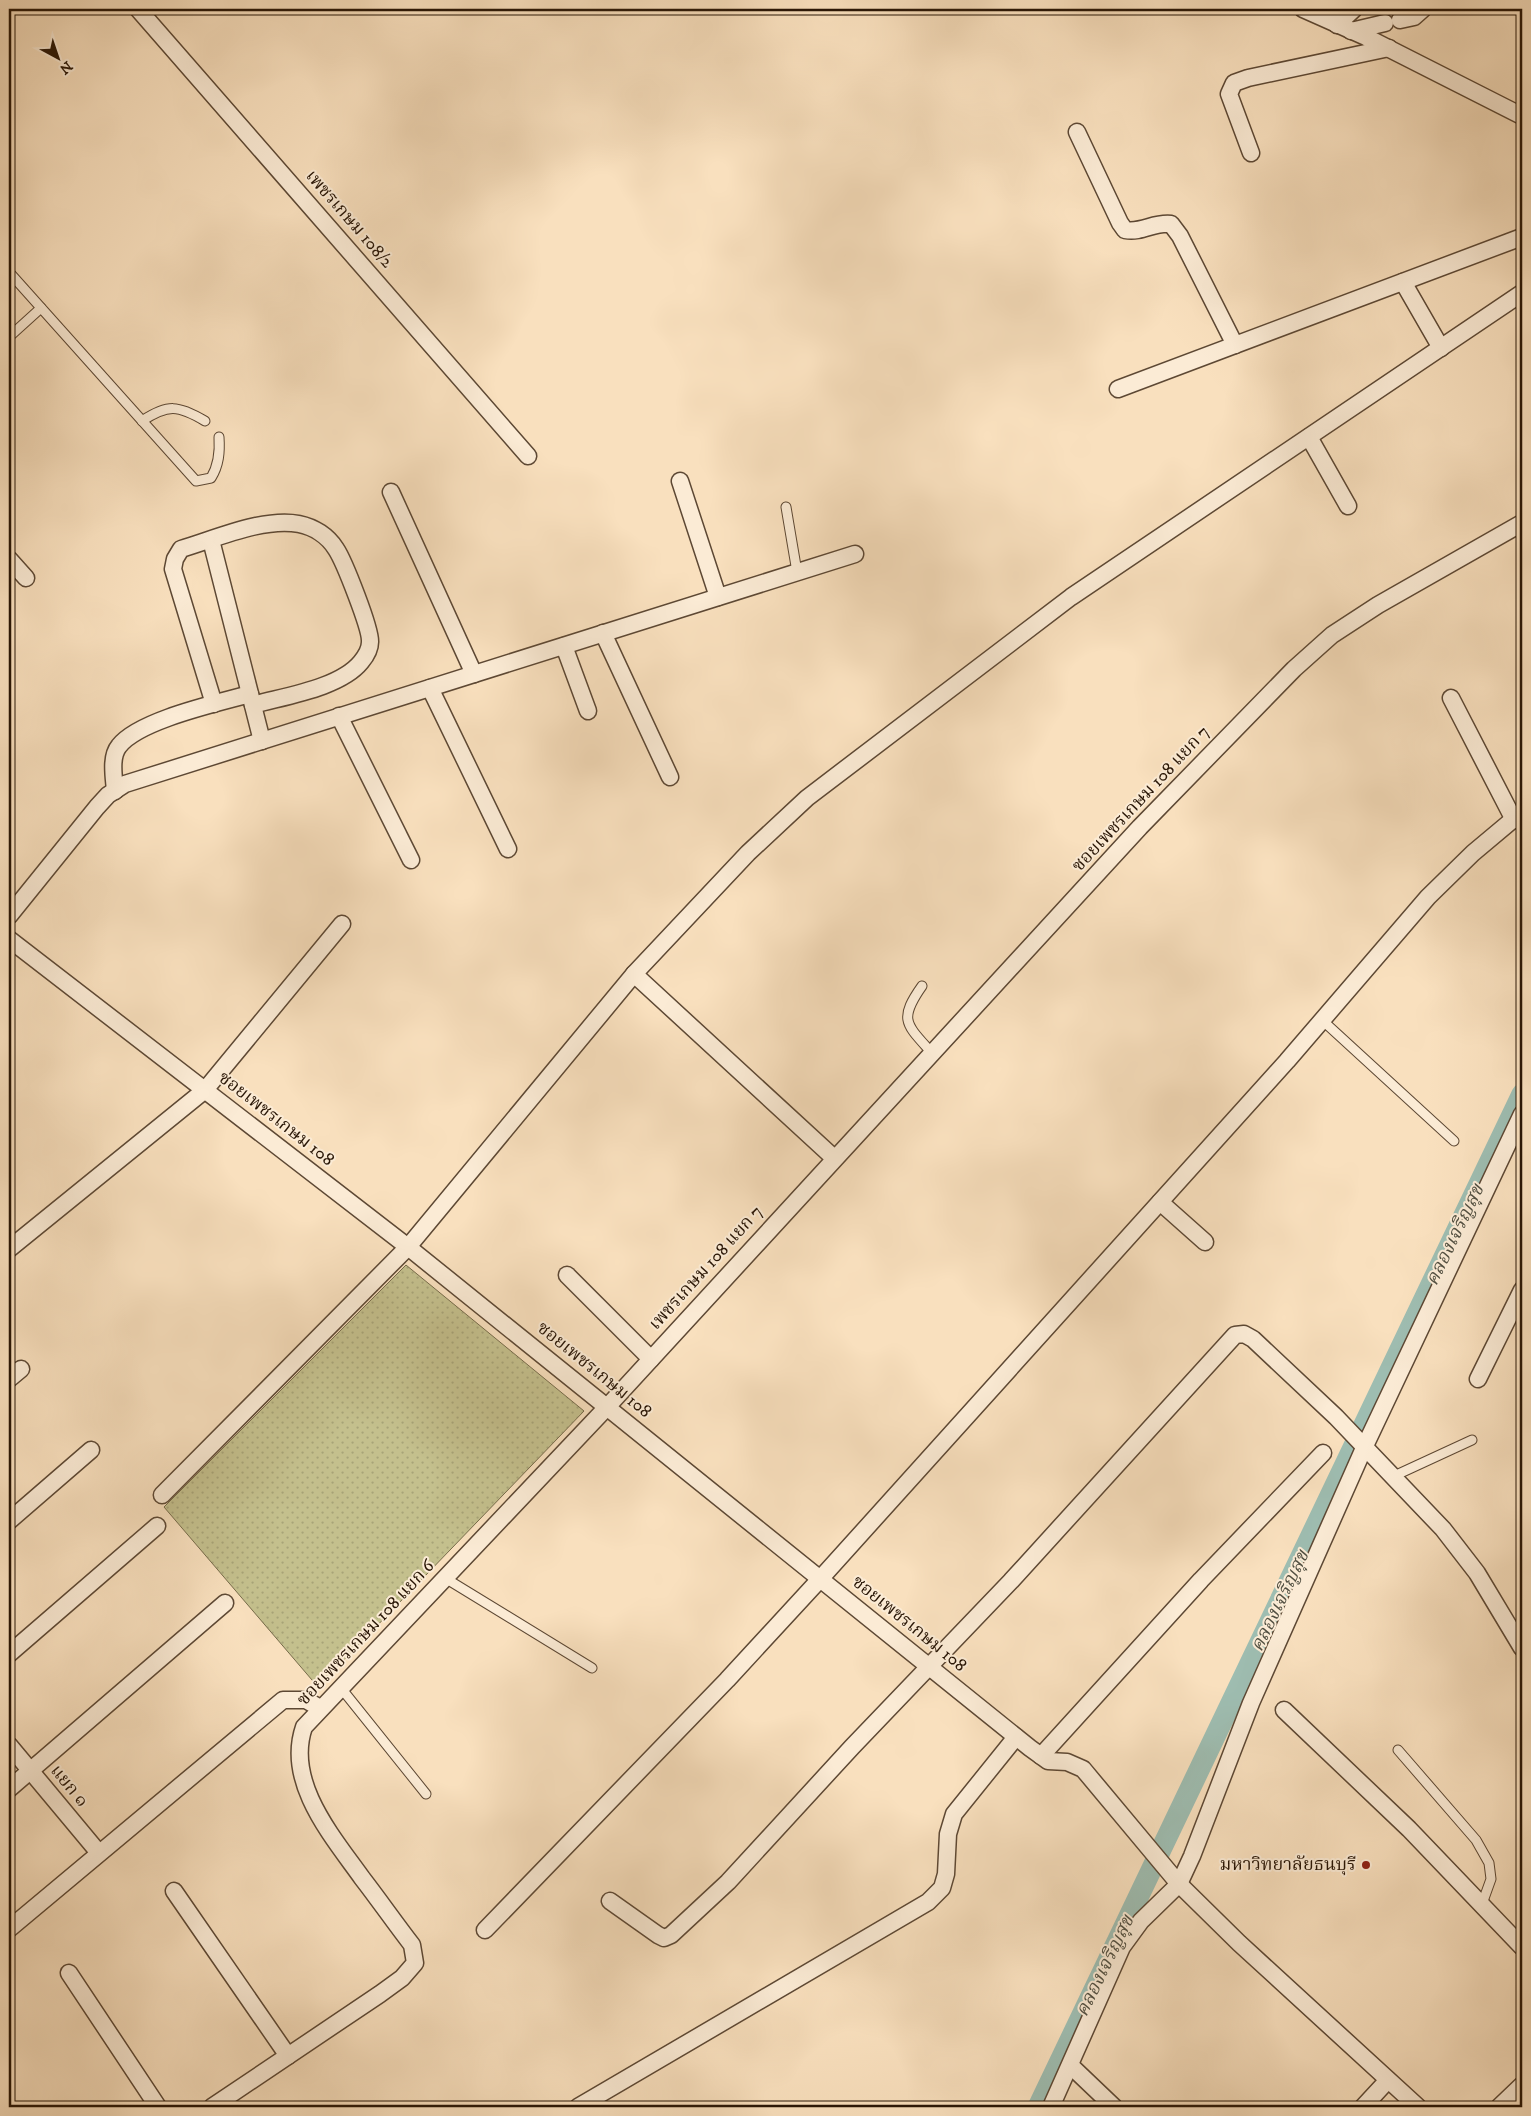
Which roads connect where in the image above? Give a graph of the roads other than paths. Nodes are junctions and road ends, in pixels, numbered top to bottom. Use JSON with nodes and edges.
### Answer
{"nodes":[{"id":1,"x":138,"y":9,"type":"edge"},
{"id":2,"x":1303,"y":9,"type":"edge"},
{"id":3,"x":1354,"y":9,"type":"edge"},
{"id":4,"x":1423,"y":9,"type":"edge"},
{"id":5,"x":1322,"y":12,"type":"edge"},
{"id":6,"x":1344,"y":28,"type":"junction"},
{"id":7,"x":1389,"y":48,"type":"junction"},
{"id":8,"x":1522,"y":116,"type":"edge"},
{"id":9,"x":1077,"y":132,"type":"dead end"},
{"id":10,"x":1251,"y":153,"type":"dead end"},
{"id":11,"x":1522,"y":237,"type":"edge"},
{"id":12,"x":9,"y":272,"type":"edge"},
{"id":13,"x":1403,"y":282,"type":"junction"},
{"id":14,"x":1522,"y":293,"type":"edge"},
{"id":15,"x":41,"y":308,"type":"junction"},
{"id":16,"x":9,"y":336,"type":"edge"},
{"id":17,"x":1235,"y":345,"type":"junction"},
{"id":18,"x":1441,"y":348,"type":"junction"},
{"id":19,"x":1118,"y":389,"type":"dead end"},
{"id":20,"x":142,"y":421,"type":"junction"},
{"id":21,"x":205,"y":421,"type":"dead end"},
{"id":22,"x":218,"y":437,"type":"dead end"},
{"id":23,"x":1309,"y":437,"type":"junction"},
{"id":24,"x":528,"y":456,"type":"dead end"},
{"id":25,"x":680,"y":481,"type":"dead end"},
{"id":26,"x":391,"y":492,"type":"dead end"},
{"id":27,"x":1348,"y":506,"type":"dead end"},
{"id":28,"x":786,"y":507,"type":"dead end"},
{"id":29,"x":1522,"y":523,"type":"edge"},
{"id":30,"x":211,"y":540,"type":"junction"},
{"id":31,"x":855,"y":554,"type":"dead end"},
{"id":32,"x":9,"y":559,"type":"edge"},
{"id":33,"x":797,"y":572,"type":"junction"},
{"id":34,"x":26,"y":578,"type":"dead end"},
{"id":35,"x":718,"y":597,"type":"junction"},
{"id":36,"x":604,"y":633,"type":"junction"},
{"id":37,"x":564,"y":646,"type":"junction"},
{"id":38,"x":474,"y":674,"type":"junction"},
{"id":39,"x":430,"y":688,"type":"junction"},
{"id":40,"x":1451,"y":698,"type":"dead end"},
{"id":41,"x":252,"y":700,"type":"junction"},
{"id":42,"x":214,"y":704,"type":"junction"},
{"id":43,"x":588,"y":711,"type":"dead end"},
{"id":44,"x":339,"y":716,"type":"junction"},
{"id":45,"x":262,"y":741,"type":"junction"},
{"id":46,"x":670,"y":777,"type":"dead end"},
{"id":47,"x":115,"y":790,"type":"junction"},
{"id":48,"x":1518,"y":816,"type":"edge"},
{"id":49,"x":508,"y":849,"type":"dead end"},
{"id":50,"x":411,"y":860,"type":"dead end"},
{"id":51,"x":9,"y":916,"type":"edge"},
{"id":52,"x":342,"y":924,"type":"dead end"},
{"id":53,"x":9,"y":939,"type":"edge"},
{"id":54,"x":634,"y":974,"type":"junction"},
{"id":55,"x":922,"y":986,"type":"dead end"},
{"id":56,"x":1322,"y":1020,"type":"junction"},
{"id":57,"x":932,"y":1053,"type":"junction"},
{"id":58,"x":205,"y":1090,"type":"junction"},
{"id":59,"x":1522,"y":1114,"type":"edge"},
{"id":60,"x":1454,"y":1142,"type":"dead end"},
{"id":61,"x":834,"y":1158,"type":"junction"},
{"id":62,"x":1160,"y":1202,"type":"junction"},
{"id":63,"x":1205,"y":1242,"type":"dead end"},
{"id":64,"x":408,"y":1247,"type":"junction"},
{"id":65,"x":9,"y":1249,"type":"edge"},
{"id":66,"x":567,"y":1275,"type":"dead end"},
{"id":67,"x":1522,"y":1290,"type":"edge"},
{"id":68,"x":651,"y":1359,"type":"junction"},
{"id":69,"x":1478,"y":1379,"type":"dead end"},
{"id":70,"x":608,"y":1406,"type":"junction"},
{"id":71,"x":1472,"y":1440,"type":"dead end"},
{"id":72,"x":1361,"y":1445,"type":"junction"},
{"id":73,"x":91,"y":1450,"type":"dead end"},
{"id":74,"x":1323,"y":1452,"type":"dead end"},
{"id":75,"x":1394,"y":1476,"type":"junction"},
{"id":76,"x":162,"y":1495,"type":"dead end"},
{"id":77,"x":9,"y":1521,"type":"edge"},
{"id":78,"x":157,"y":1526,"type":"dead end"},
{"id":79,"x":445,"y":1578,"type":"junction"},
{"id":80,"x":821,"y":1578,"type":"junction"},
{"id":81,"x":226,"y":1603,"type":"dead end"},
{"id":82,"x":1522,"y":1648,"type":"edge"},
{"id":83,"x":9,"y":1654,"type":"edge"},
{"id":84,"x":929,"y":1666,"type":"junction"},
{"id":85,"x":592,"y":1668,"type":"dead end"},
{"id":86,"x":341,"y":1688,"type":"junction"},
{"id":87,"x":320,"y":1708,"type":"junction"},
{"id":88,"x":1284,"y":1710,"type":"dead end"},
{"id":89,"x":1016,"y":1737,"type":"junction"},
{"id":90,"x":9,"y":1745,"type":"edge"},
{"id":91,"x":1398,"y":1750,"type":"dead end"},
{"id":92,"x":1041,"y":1756,"type":"junction"},
{"id":93,"x":30,"y":1771,"type":"junction"},
{"id":94,"x":9,"y":1789,"type":"edge"},
{"id":95,"x":426,"y":1794,"type":"dead end"},
{"id":96,"x":99,"y":1853,"type":"junction"},
{"id":97,"x":1175,"y":1879,"type":"junction"},
{"id":98,"x":174,"y":1891,"type":"dead end"},
{"id":99,"x":610,"y":1901,"type":"dead end"},
{"id":100,"x":1482,"y":1904,"type":"junction"},
{"id":101,"x":9,"y":1929,"type":"edge"},
{"id":102,"x":485,"y":1930,"type":"dead end"},
{"id":103,"x":1522,"y":1947,"type":"edge"},
{"id":104,"x":69,"y":1973,"type":"dead end"},
{"id":105,"x":288,"y":2056,"type":"junction"},
{"id":106,"x":1071,"y":2066,"type":"junction"},
{"id":107,"x":1388,"y":2080,"type":"junction"},
{"id":108,"x":1522,"y":2085,"type":"edge"},
{"id":109,"x":158,"y":2107,"type":"edge"},
{"id":110,"x":212,"y":2107,"type":"edge"},
{"id":111,"x":578,"y":2107,"type":"edge"},
{"id":112,"x":1051,"y":2107,"type":"edge"},
{"id":113,"x":1114,"y":2107,"type":"edge"},
{"id":114,"x":1363,"y":2107,"type":"edge"},
{"id":115,"x":1418,"y":2107,"type":"edge"},
{"id":116,"x":1499,"y":2107,"type":"edge"}],
"edges":[{"from":1,"to":24,"type":"street","name":"เพชรเกษม 108/2"},
{"from":2,"to":5,"type":"street"},
{"from":3,"to":6,"type":"street"},
{"from":4,"to":6,"type":"street"},
{"from":5,"to":6,"type":"street"},
{"from":6,"to":7,"type":"street"},
{"from":7,"to":8,"type":"street"},
{"from":7,"to":10,"type":"street"},
{"from":9,"to":17,"type":"street"},
{"from":11,"to":13,"type":"street"},
{"from":12,"to":15,"type":"lane"},
{"from":13,"to":17,"type":"street"},
{"from":13,"to":18,"type":"street"},
{"from":14,"to":18,"type":"street"},
{"from":15,"to":16,"type":"lane"},
{"from":15,"to":20,"type":"lane"},
{"from":17,"to":19,"type":"street"},
{"from":18,"to":23,"type":"street"},
{"from":20,"to":21,"type":"lane"},
{"from":20,"to":22,"type":"lane"},
{"from":23,"to":27,"type":"street"},
{"from":23,"to":54,"type":"street"},
{"from":25,"to":35,"type":"street"},
{"from":26,"to":38,"type":"street"},
{"from":28,"to":33,"type":"lane"},
{"from":29,"to":57,"type":"street","name":"ซอยเพชรเกษม 108 แยก 7"},
{"from":30,"to":41,"type":"street"},
{"from":30,"to":41,"type":"street"},
{"from":30,"to":42,"type":"street"},
{"from":31,"to":33,"type":"street"},
{"from":32,"to":34,"type":"street"},
{"from":33,"to":35,"type":"street"},
{"from":35,"to":36,"type":"street"},
{"from":36,"to":37,"type":"street"},
{"from":36,"to":46,"type":"street"},
{"from":37,"to":38,"type":"street"},
{"from":37,"to":43,"type":"street"},
{"from":38,"to":39,"type":"street"},
{"from":39,"to":44,"type":"street"},
{"from":39,"to":49,"type":"street"},
{"from":40,"to":48,"type":"street"},
{"from":41,"to":42,"type":"street"},
{"from":41,"to":45,"type":"street"},
{"from":42,"to":47,"type":"street"},
{"from":44,"to":45,"type":"street"},
{"from":44,"to":50,"type":"street"},
{"from":45,"to":47,"type":"street"},
{"from":47,"to":51,"type":"street"},
{"from":48,"to":56,"type":"street"},
{"from":52,"to":58,"type":"street"},
{"from":53,"to":58,"type":"street","name":"ซอยเพชรเกษม 108"},
{"from":54,"to":61,"type":"street"},
{"from":54,"to":64,"type":"street"},
{"from":55,"to":57,"type":"lane"},
{"from":56,"to":60,"type":"lane"},
{"from":56,"to":62,"type":"street"},
{"from":57,"to":61,"type":"street","name":"ซอยเพชรเกษม 108 แยก 7"},
{"from":58,"to":64,"type":"street","name":"ซอยเพชรเกษม 108"},
{"from":58,"to":65,"type":"street"},
{"from":59,"to":72,"type":"street"},
{"from":61,"to":68,"type":"street","name":"เพชรเกษม 108 แยก 7"},
{"from":62,"to":63,"type":"street"},
{"from":62,"to":80,"type":"street"},
{"from":64,"to":70,"type":"street","name":"ซอยเพชรเกษม 108"},
{"from":64,"to":76,"type":"street"},
{"from":66,"to":68,"type":"street"},
{"from":67,"to":69,"type":"street"},
{"from":68,"to":70,"type":"street","name":"เพชรเกษม 108 แยก 7"},
{"from":70,"to":79,"type":"street","name":"ซอยเพชรเกษม 108 แยก 6"},
{"from":70,"to":80,"type":"street","name":"ซอยเพชรเกษม 108"},
{"from":71,"to":75,"type":"lane"},
{"from":72,"to":75,"type":"street"},
{"from":72,"to":84,"type":"street"},
{"from":72,"to":97,"type":"street"},
{"from":73,"to":77,"type":"street"},
{"from":74,"to":92,"type":"street"},
{"from":75,"to":82,"type":"street"},
{"from":78,"to":83,"type":"street"},
{"from":79,"to":85,"type":"lane"},
{"from":79,"to":86,"type":"street","name":"ซอยเพชรเกษม 108 แยก 6"},
{"from":80,"to":84,"type":"street","name":"ซอยเพชรเกษม 108"},
{"from":80,"to":102,"type":"street"},
{"from":81,"to":93,"type":"street"},
{"from":84,"to":89,"type":"street","name":"ซอยเพชรเกษม 108"},
{"from":84,"to":99,"type":"street"},
{"from":86,"to":87,"type":"street","name":"ซอยเพชรเกษม 108 แยก 6"},
{"from":86,"to":95,"type":"lane"},
{"from":87,"to":96,"type":"street"},
{"from":87,"to":105,"type":"street","name":"ซอยเพชรเกษม 108 แยก 6"},
{"from":88,"to":100,"type":"street"},
{"from":89,"to":92,"type":"street","name":"ซอยเพชรเกษม 108"},
{"from":89,"to":111,"type":"street"},
{"from":90,"to":93,"type":"street","name":"แยก ๑"},
{"from":91,"to":100,"type":"lane"},
{"from":92,"to":97,"type":"street","name":"ซอยเพชรเกษม 108"},
{"from":93,"to":94,"type":"street"},
{"from":93,"to":96,"type":"street","name":"แยก ๑"},
{"from":96,"to":101,"type":"street"},
{"from":97,"to":106,"type":"street"},
{"from":97,"to":107,"type":"street","name":"ซอยเพชรเกษม 108"},
{"from":98,"to":105,"type":"street"},
{"from":100,"to":103,"type":"street"},
{"from":104,"to":109,"type":"street"},
{"from":105,"to":110,"type":"street","name":"ซอยเพชรเกษม 108 แยก 6"},
{"from":106,"to":112,"type":"street"},
{"from":106,"to":113,"type":"street"},
{"from":107,"to":114,"type":"street"},
{"from":107,"to":115,"type":"street","name":"ซอยเพชรเกษม 108"},
{"from":108,"to":116,"type":"street"}]}
